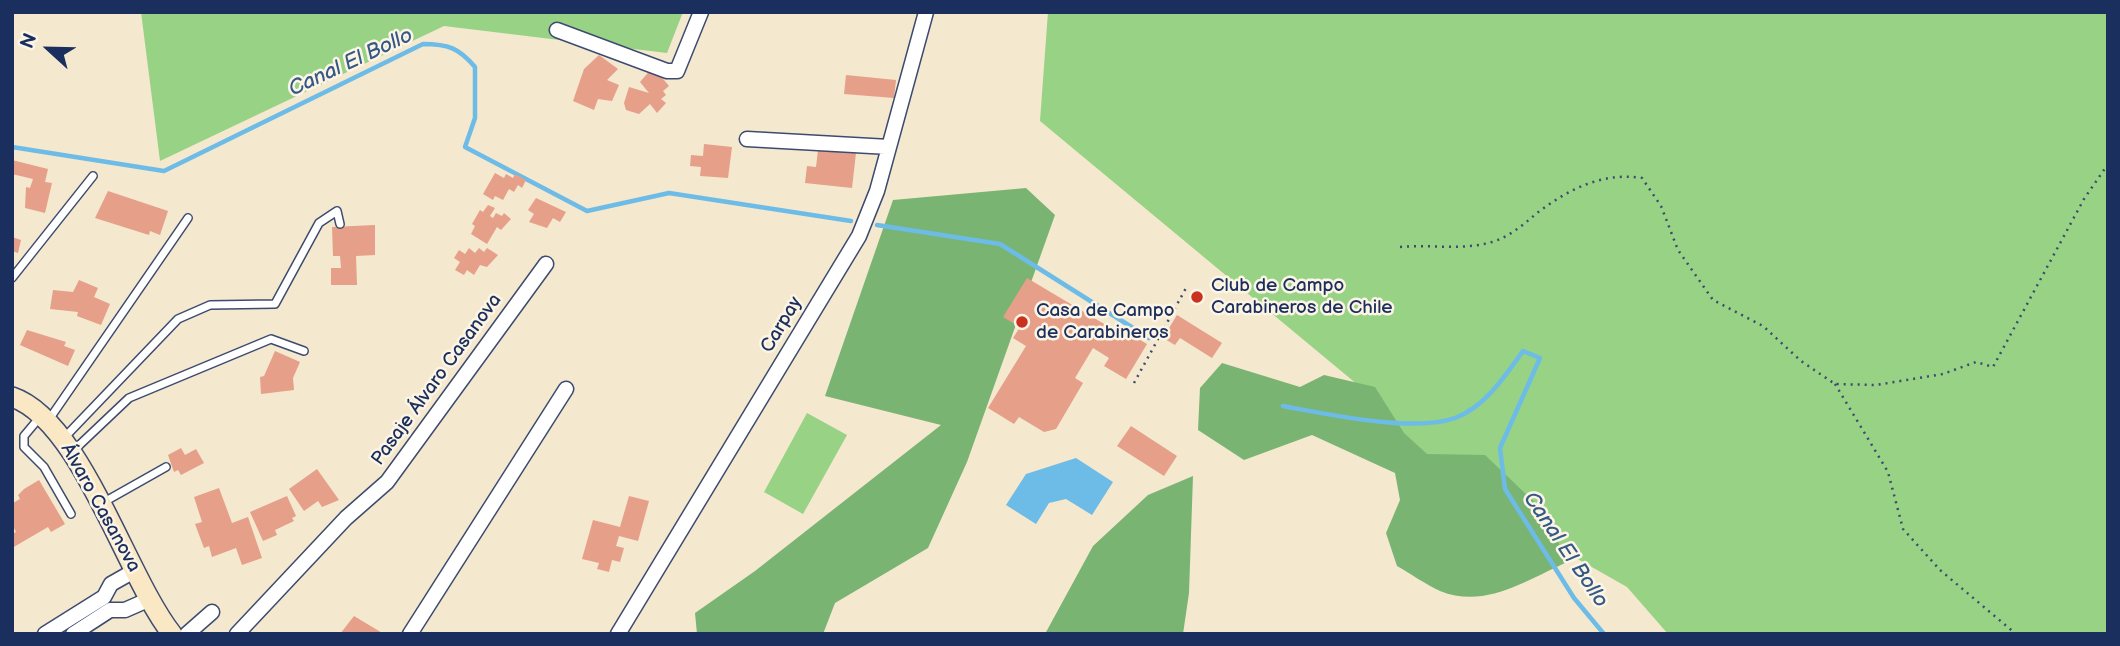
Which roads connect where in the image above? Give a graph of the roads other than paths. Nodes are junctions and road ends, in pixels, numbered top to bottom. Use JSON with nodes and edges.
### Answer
{"nodes":[{"id":1,"x":701,"y":12,"type":"edge"},
{"id":2,"x":926,"y":12,"type":"edge"},
{"id":3,"x":557,"y":30,"type":"dead end"},
{"id":4,"x":747,"y":139,"type":"dead end"},
{"id":5,"x":889,"y":147,"type":"junction"},
{"id":6,"x":93,"y":176,"type":"dead end"},
{"id":7,"x":188,"y":218,"type":"dead end"},
{"id":8,"x":340,"y":224,"type":"dead end"},
{"id":9,"x":546,"y":264,"type":"dead end"},
{"id":10,"x":12,"y":278,"type":"edge"},
{"id":11,"x":304,"y":351,"type":"dead end"},
{"id":12,"x":566,"y":389,"type":"dead end"},
{"id":13,"x":12,"y":397,"type":"edge"},
{"id":14,"x":45,"y":418,"type":"junction"},
{"id":15,"x":67,"y":446,"type":"junction"},
{"id":16,"x":166,"y":467,"type":"dead end"},
{"id":17,"x":100,"y":504,"type":"junction"},
{"id":18,"x":71,"y":514,"type":"dead end"},
{"id":19,"x":134,"y":570,"type":"junction"},
{"id":20,"x":149,"y":599,"type":"junction"},
{"id":21,"x":212,"y":612,"type":"dead end"},
{"id":22,"x":45,"y":634,"type":"edge"},
{"id":23,"x":73,"y":634,"type":"edge"},
{"id":24,"x":172,"y":634,"type":"edge"},
{"id":25,"x":187,"y":634,"type":"edge"},
{"id":26,"x":237,"y":634,"type":"edge"},
{"id":27,"x":410,"y":634,"type":"edge"},
{"id":28,"x":618,"y":634,"type":"edge"}],
"edges":[{"from":1,"to":3,"type":"street"},
{"from":2,"to":5,"type":"street","name":"Carpay"},
{"from":4,"to":5,"type":"street"},
{"from":5,"to":28,"type":"street","name":"Carpay"},
{"from":6,"to":10,"type":"lane"},
{"from":7,"to":14,"type":"lane"},
{"from":8,"to":15,"type":"lane"},
{"from":9,"to":26,"type":"street","name":"Pasaje Álvaro Casanova"},
{"from":11,"to":15,"type":"lane"},
{"from":12,"to":27,"type":"street"},
{"from":13,"to":14,"type":"street","name":"Álvaro Casanova"},
{"from":14,"to":15,"type":"street","name":"Álvaro Casanova"},
{"from":14,"to":18,"type":"lane"},
{"from":15,"to":17,"type":"street","name":"Álvaro Casanova"},
{"from":16,"to":17,"type":"lane"},
{"from":17,"to":19,"type":"street","name":"Álvaro Casanova"},
{"from":19,"to":20,"type":"street","name":"Álvaro Casanova"},
{"from":19,"to":22,"type":"street"},
{"from":20,"to":23,"type":"street"},
{"from":20,"to":24,"type":"street","name":"Álvaro Casanova"},
{"from":21,"to":25,"type":"street"}]}
